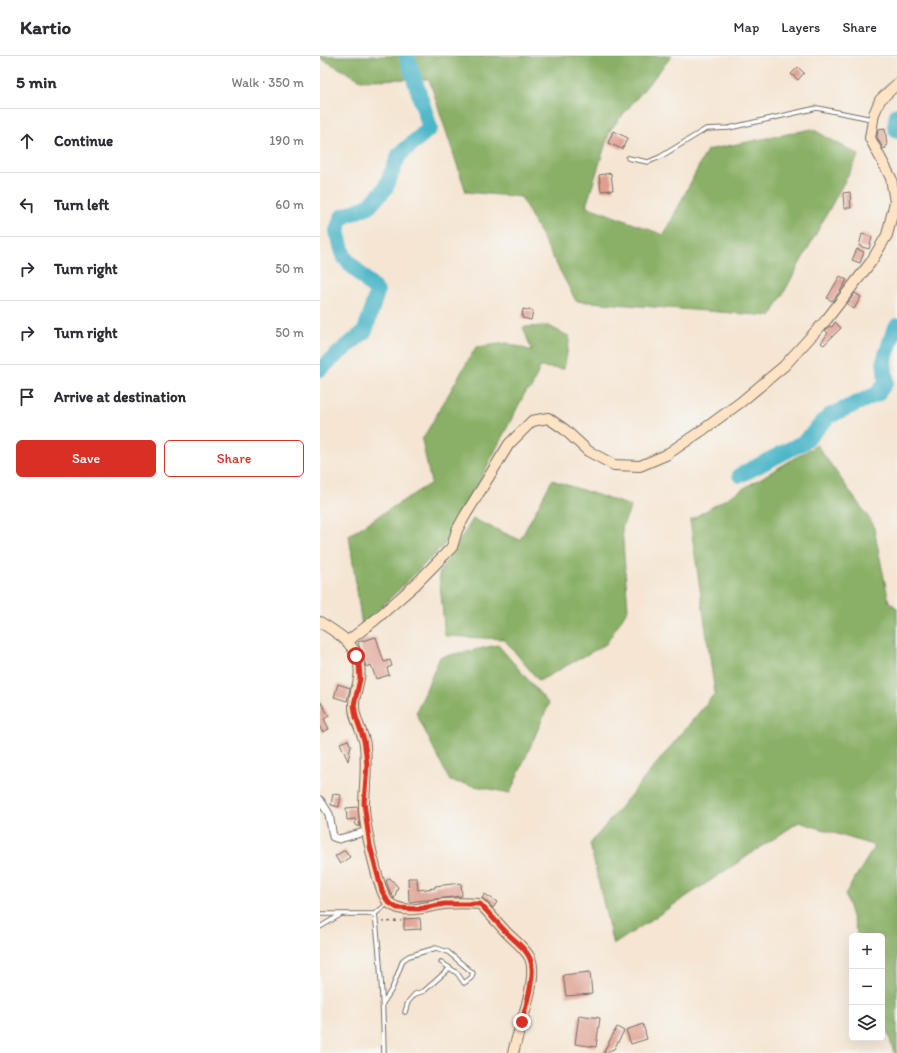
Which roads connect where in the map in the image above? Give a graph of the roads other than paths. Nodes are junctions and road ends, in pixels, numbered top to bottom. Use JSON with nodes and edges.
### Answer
{"nodes":[{"id":1,"x":897,"y":84,"type":"edge"},
{"id":2,"x":873,"y":119,"type":"junction"},
{"id":3,"x":628,"y":158,"type":"dead end"},
{"id":4,"x":320,"y":622,"type":"edge"},
{"id":5,"x":348,"y":641,"type":"junction"},
{"id":6,"x":320,"y":800,"type":"edge"},
{"id":7,"x":368,"y":831,"type":"junction"},
{"id":8,"x":388,"y":902,"type":"junction"},
{"id":9,"x":320,"y":914,"type":"edge"},
{"id":10,"x":341,"y":914,"type":"junction"},
{"id":11,"x":374,"y":914,"type":"junction"},
{"id":12,"x":320,"y":927,"type":"edge"},
{"id":13,"x":440,"y":962,"type":"dead end"},
{"id":14,"x":450,"y":968,"type":"junction"},
{"id":15,"x":383,"y":1003,"type":"junction"},
{"id":16,"x":405,"y":1012,"type":"dead end"},
{"id":17,"x":384,"y":1053,"type":"edge"},
{"id":18,"x":513,"y":1053,"type":"edge"}],
"edges":[{"from":1,"to":2,"type":"street"},
{"from":2,"to":3,"type":"lane"},
{"from":2,"to":5,"type":"street"},
{"from":4,"to":5,"type":"street"},
{"from":5,"to":7,"type":"street"},
{"from":6,"to":7,"type":"street"},
{"from":7,"to":8,"type":"street"},
{"from":8,"to":11,"type":"lane"},
{"from":8,"to":18,"type":"street"},
{"from":9,"to":10,"type":"lane"},
{"from":10,"to":11,"type":"lane"},
{"from":10,"to":12,"type":"lane"},
{"from":11,"to":15,"type":"lane"},
{"from":13,"to":14,"type":"lane"},
{"from":14,"to":15,"type":"lane"},
{"from":14,"to":16,"type":"lane"},
{"from":15,"to":17,"type":"lane"}]}
